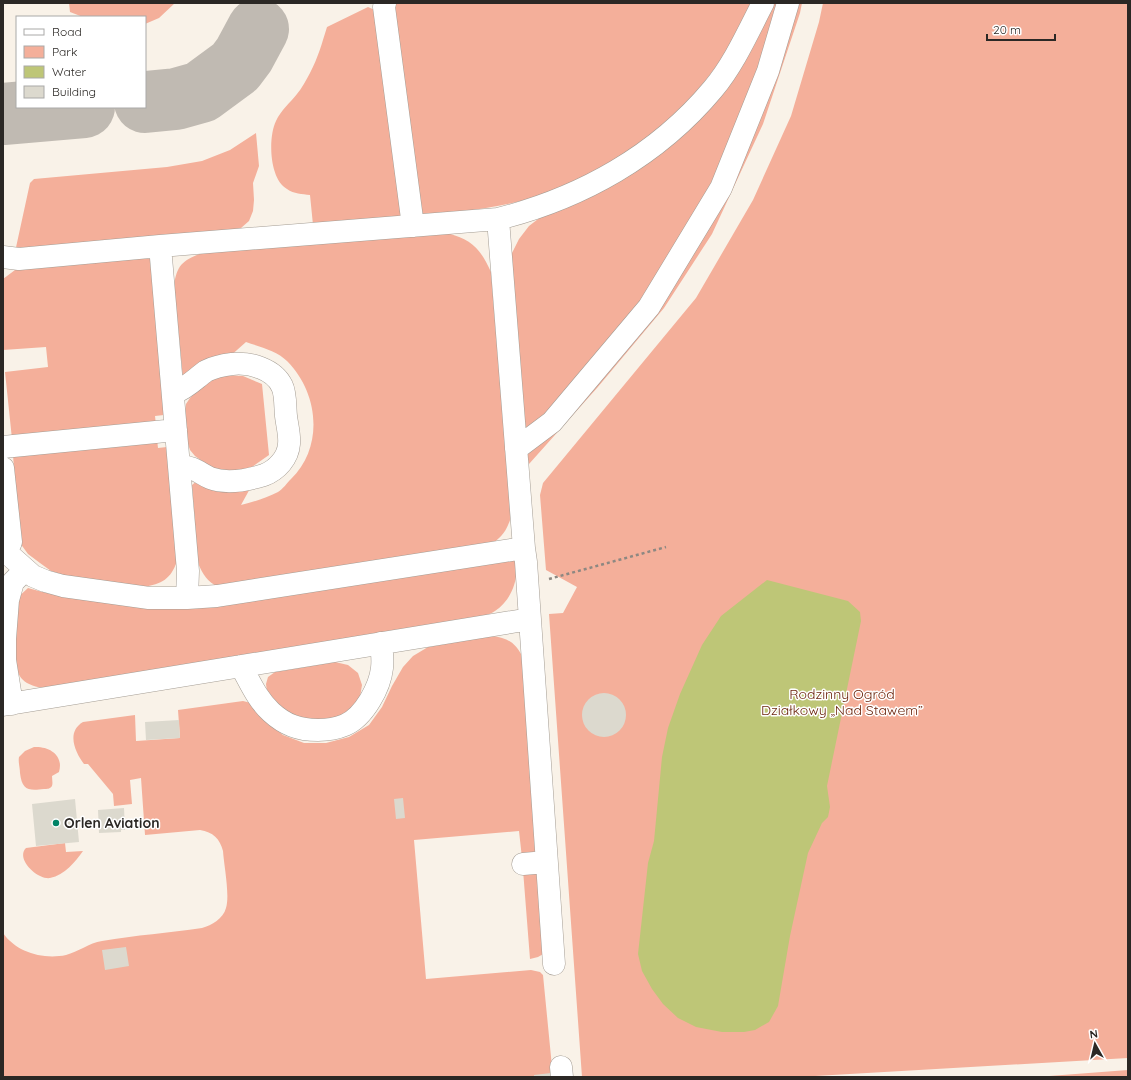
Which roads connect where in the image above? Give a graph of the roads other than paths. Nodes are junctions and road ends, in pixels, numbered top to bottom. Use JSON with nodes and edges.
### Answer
{"nodes":[{"id":1,"x":385,"y":3,"type":"edge"},
{"id":2,"x":763,"y":3,"type":"edge"},
{"id":3,"x":788,"y":3,"type":"edge"},
{"id":4,"x":498,"y":219,"type":"junction"},
{"id":5,"x":412,"y":226,"type":"junction"},
{"id":6,"x":160,"y":246,"type":"junction"},
{"id":7,"x":3,"y":256,"type":"edge"},
{"id":8,"x":174,"y":393,"type":"junction"},
{"id":9,"x":176,"y":430,"type":"junction"},
{"id":10,"x":3,"y":447,"type":"edge"},
{"id":11,"x":516,"y":449,"type":"junction"},
{"id":12,"x":180,"y":466,"type":"junction"},
{"id":13,"x":3,"y":468,"type":"edge"},
{"id":14,"x":524,"y":548,"type":"junction"},
{"id":15,"x":5,"y":550,"type":"edge"},
{"id":16,"x":25,"y":570,"type":"junction"},
{"id":17,"x":187,"y":598,"type":"junction"},
{"id":18,"x":530,"y":619,"type":"junction"},
{"id":19,"x":381,"y":643,"type":"junction"},
{"id":20,"x":241,"y":666,"type":"junction"},
{"id":21,"x":8,"y":704,"type":"edge"},
{"id":22,"x":546,"y":862,"type":"junction"},
{"id":23,"x":522,"y":864,"type":"dead end"},
{"id":24,"x":554,"y":964,"type":"dead end"}],
"edges":[{"from":1,"to":5,"type":"lane"},
{"from":2,"to":4,"type":"lane"},
{"from":3,"to":11,"type":"lane"},
{"from":4,"to":5,"type":"lane"},
{"from":4,"to":11,"type":"lane"},
{"from":5,"to":6,"type":"lane"},
{"from":6,"to":7,"type":"lane"},
{"from":6,"to":8,"type":"lane"},
{"from":8,"to":9,"type":"lane"},
{"from":8,"to":12,"type":"lane"},
{"from":9,"to":10,"type":"lane"},
{"from":9,"to":12,"type":"lane"},
{"from":11,"to":14,"type":"lane"},
{"from":12,"to":17,"type":"lane"},
{"from":13,"to":15,"type":"lane"},
{"from":14,"to":17,"type":"lane"},
{"from":14,"to":18,"type":"lane"},
{"from":15,"to":16,"type":"lane"},
{"from":16,"to":17,"type":"lane"},
{"from":16,"to":21,"type":"lane"},
{"from":18,"to":19,"type":"lane"},
{"from":18,"to":22,"type":"lane"},
{"from":19,"to":20,"type":"lane"},
{"from":19,"to":20,"type":"lane"},
{"from":20,"to":21,"type":"lane"},
{"from":22,"to":23,"type":"lane"},
{"from":22,"to":24,"type":"lane"}]}
